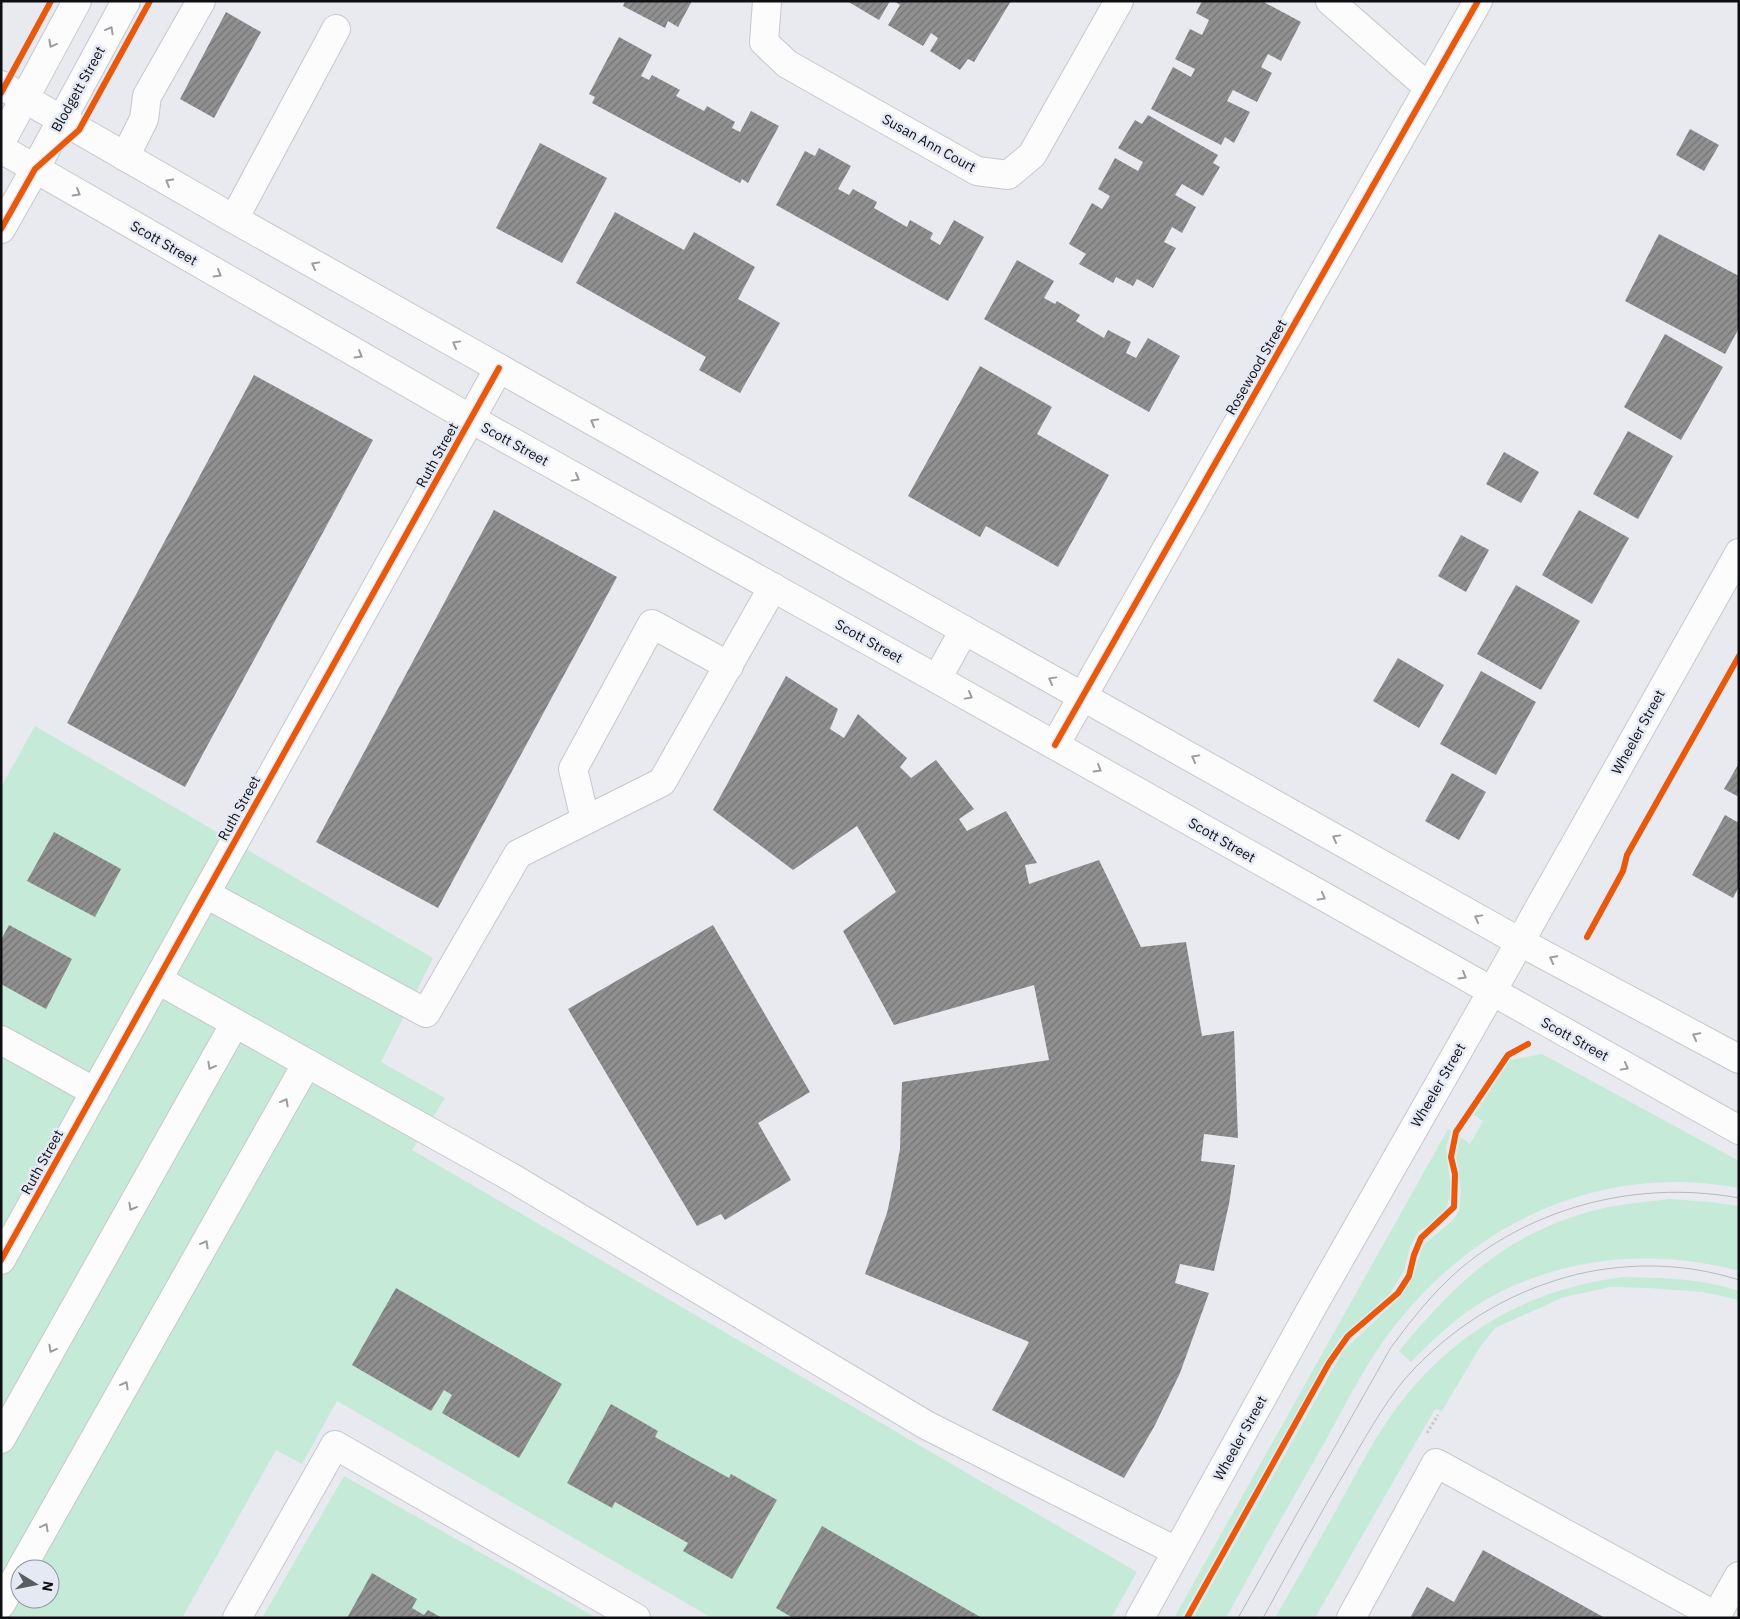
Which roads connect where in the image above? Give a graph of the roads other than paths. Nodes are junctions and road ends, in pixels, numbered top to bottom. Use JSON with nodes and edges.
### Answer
{"nodes":[{"id":1,"x":76,"y":1,"type":"edge"},
{"id":2,"x":126,"y":1,"type":"edge"},
{"id":3,"x":201,"y":1,"type":"edge"},
{"id":4,"x":767,"y":1,"type":"edge"},
{"id":5,"x":1119,"y":1,"type":"edge"},
{"id":6,"x":1330,"y":1,"type":"edge"},
{"id":7,"x":1478,"y":1,"type":"edge"},
{"id":8,"x":336,"y":29,"type":"dead end"},
{"id":9,"x":1429,"y":88,"type":"junction"},
{"id":10,"x":13,"y":91,"type":"edge"},
{"id":11,"x":62,"y":119,"type":"junction"},
{"id":12,"x":1,"y":142,"type":"edge"},
{"id":13,"x":1,"y":149,"type":"edge"},
{"id":14,"x":124,"y":157,"type":"junction"},
{"id":15,"x":35,"y":169,"type":"junction"},
{"id":16,"x":234,"y":219,"type":"junction"},
{"id":17,"x":1,"y":229,"type":"edge"},
{"id":18,"x":499,"y":368,"type":"junction"},
{"id":19,"x":471,"y":420,"type":"junction"},
{"id":20,"x":1739,"y":553,"type":"edge"},
{"id":21,"x":773,"y":587,"type":"junction"},
{"id":22,"x":964,"y":630,"type":"junction"},
{"id":23,"x":729,"y":666,"type":"junction"},
{"id":24,"x":937,"y":679,"type":"junction"},
{"id":25,"x":1083,"y":697,"type":"junction"},
{"id":26,"x":1056,"y":745,"type":"junction"},
{"id":27,"x":585,"y":819,"type":"junction"},
{"id":28,"x":206,"y":894,"type":"junction"},
{"id":29,"x":1520,"y":942,"type":"junction"},
{"id":30,"x":158,"y":980,"type":"junction"},
{"id":31,"x":1491,"y":992,"type":"junction"},
{"id":32,"x":235,"y":1023,"type":"junction"},
{"id":33,"x":1,"y":1040,"type":"edge"},
{"id":34,"x":1739,"y":1060,"type":"edge"},
{"id":35,"x":307,"y":1063,"type":"junction"},
{"id":36,"x":95,"y":1092,"type":"junction"},
{"id":37,"x":1739,"y":1130,"type":"edge"},
{"id":38,"x":1,"y":1260,"type":"edge"},
{"id":39,"x":1,"y":1438,"type":"edge"},
{"id":40,"x":1176,"y":1551,"type":"junction"},
{"id":41,"x":26,"y":1559,"type":"edge"},
{"id":42,"x":1739,"y":1576,"type":"edge"},
{"id":43,"x":10,"y":1588,"type":"edge"},
{"id":44,"x":1,"y":1604,"type":"edge"},
{"id":45,"x":1715,"y":1617,"type":"edge"},
{"id":46,"x":236,"y":1618,"type":"edge"},
{"id":47,"x":636,"y":1618,"type":"edge"},
{"id":48,"x":1140,"y":1618,"type":"edge"},
{"id":49,"x":1351,"y":1618,"type":"edge"}],
"edges":[{"from":1,"to":10,"type":"main road","one_way":true},
{"from":11,"to":2,"type":"main road","name":"Blodgett Street","one_way":true},
{"from":3,"to":14,"type":"main road"},
{"from":4,"to":5,"type":"main road","name":"Susan Ann Court"},
{"from":6,"to":9,"type":"main road"},
{"from":7,"to":9,"type":"main road","name":"Rosewood Street"},
{"from":8,"to":16,"type":"main road"},
{"from":9,"to":25,"type":"main road","name":"Rosewood Street"},
{"from":10,"to":11,"type":"main road"},
{"from":10,"to":12,"type":"main road"},
{"from":11,"to":14,"type":"main road"},
{"from":11,"to":15,"type":"main road","name":"Blodgett Street"},
{"from":13,"to":15,"type":"main road","name":"Scott Street"},
{"from":16,"to":14,"type":"main road","one_way":true},
{"from":15,"to":17,"type":"main road","name":"Blodgett Street"},
{"from":15,"to":19,"type":"main road","name":"Scott Street","one_way":true},
{"from":18,"to":16,"type":"main road","one_way":true},
{"from":18,"to":19,"type":"main road","name":"Ruth Street"},
{"from":22,"to":18,"type":"main road","one_way":true},
{"from":19,"to":21,"type":"main road","name":"Scott Street","one_way":true},
{"from":19,"to":28,"type":"main road","name":"Ruth Street"},
{"from":20,"to":29,"type":"main road","name":"Wheeler Street"},
{"from":21,"to":23,"type":"main road"},
{"from":21,"to":24,"type":"main road","name":"Scott Street"},
{"from":22,"to":24,"type":"main road"},
{"from":25,"to":22,"type":"main road","one_way":true},
{"from":23,"to":27,"type":"main road"},
{"from":23,"to":27,"type":"main road"},
{"from":24,"to":26,"type":"main road","name":"Scott Street","one_way":true},
{"from":25,"to":26,"type":"main road","name":"Rosewood Street"},
{"from":29,"to":25,"type":"main road","one_way":true},
{"from":26,"to":31,"type":"main road","name":"Scott Street","one_way":true},
{"from":27,"to":28,"type":"main road"},
{"from":28,"to":30,"type":"main road","name":"Ruth Street"},
{"from":29,"to":31,"type":"main road","name":"Wheeler Street"},
{"from":34,"to":29,"type":"main road","one_way":true},
{"from":30,"to":32,"type":"main road"},
{"from":30,"to":36,"type":"main road","name":"Ruth Street"},
{"from":31,"to":37,"type":"main road","name":"Scott Street","one_way":true},
{"from":31,"to":40,"type":"main road","name":"Wheeler Street"},
{"from":32,"to":35,"type":"main road"},
{"from":32,"to":39,"type":"main road","one_way":true},
{"from":33,"to":36,"type":"main road"},
{"from":35,"to":40,"type":"main road"},
{"from":41,"to":35,"type":"main road","one_way":true},
{"from":36,"to":38,"type":"main road","name":"Ruth Street"},
{"from":40,"to":48,"type":"main road","name":"Wheeler Street"},
{"from":42,"to":45,"type":"main road"},
{"from":43,"to":44,"type":"main road"},
{"from":45,"to":49,"type":"main road"},
{"from":46,"to":47,"type":"main road"}]}
